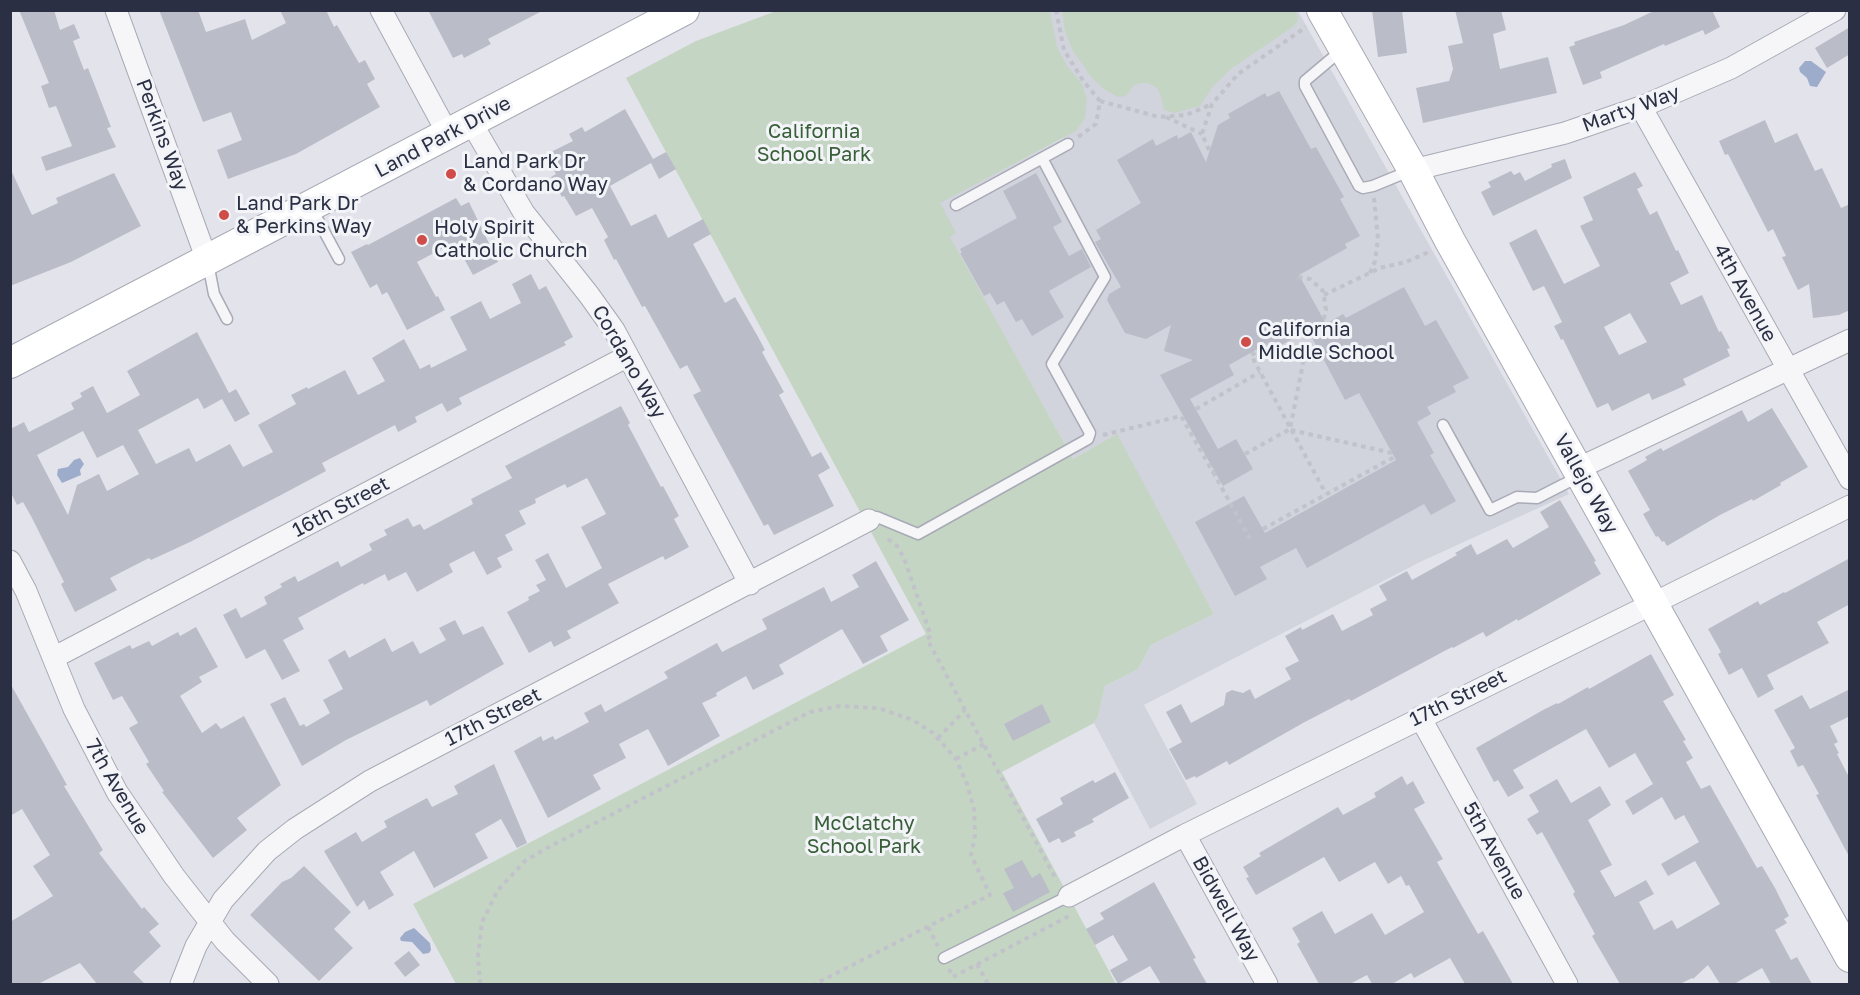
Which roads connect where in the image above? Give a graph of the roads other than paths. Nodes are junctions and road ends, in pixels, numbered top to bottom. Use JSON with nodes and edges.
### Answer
{"nodes":[{"id":1,"x":116,"y":10,"type":"edge"},
{"id":2,"x":381,"y":10,"type":"edge"},
{"id":3,"x":1835,"y":10,"type":"edge"},
{"id":4,"x":681,"y":11,"type":"edge"},
{"id":5,"x":1314,"y":18,"type":"edge"},
{"id":6,"x":1343,"y":49,"type":"junction"},
{"id":7,"x":1641,"y":107,"type":"junction"},
{"id":8,"x":459,"y":128,"type":"junction"},
{"id":9,"x":1068,"y":144,"type":"road end"},
{"id":10,"x":1042,"y":158,"type":"junction"},
{"id":11,"x":1413,"y":170,"type":"junction"},
{"id":12,"x":956,"y":205,"type":"dead end"},
{"id":13,"x":310,"y":206,"type":"junction"},
{"id":14,"x":207,"y":260,"type":"junction"},
{"id":15,"x":339,"y":260,"type":"dead end"},
{"id":16,"x":227,"y":318,"type":"dead end"},
{"id":17,"x":1850,"y":340,"type":"edge"},
{"id":18,"x":628,"y":356,"type":"junction"},
{"id":19,"x":10,"y":363,"type":"edge"},
{"id":20,"x":1787,"y":368,"type":"junction"},
{"id":21,"x":1443,"y":425,"type":"dead end"},
{"id":22,"x":1579,"y":472,"type":"junction"},
{"id":23,"x":1850,"y":479,"type":"edge"},
{"id":24,"x":1850,"y":506,"type":"edge"},
{"id":25,"x":875,"y":527,"type":"joint"},
{"id":26,"x":10,"y":561,"type":"edge"},
{"id":27,"x":750,"y":584,"type":"junction"},
{"id":28,"x":1652,"y":602,"type":"junction"},
{"id":29,"x":55,"y":657,"type":"junction"},
{"id":30,"x":1420,"y":717,"type":"junction"},
{"id":31,"x":1185,"y":835,"type":"junction"},
{"id":32,"x":1071,"y":902,"type":"joint"},
{"id":33,"x":210,"y":921,"type":"junction"},
{"id":34,"x":1850,"y":957,"type":"edge"},
{"id":35,"x":944,"y":958,"type":"dead end"},
{"id":36,"x":181,"y":984,"type":"edge"},
{"id":37,"x":268,"y":984,"type":"edge"},
{"id":38,"x":1267,"y":984,"type":"edge"},
{"id":39,"x":1567,"y":984,"type":"edge"}],
"edges":[{"from":1,"to":14,"type":"street","name":"Perkins Way"},
{"from":2,"to":8,"type":"street","name":"Cordano Way"},
{"from":3,"to":7,"type":"street","name":"Marty Way"},
{"from":4,"to":8,"type":"street","name":"Land Park Drive"},
{"from":5,"to":6,"type":"street","name":"Vallejo Way"},
{"from":6,"to":11,"type":"street","name":"Vallejo Way"},
{"from":6,"to":11,"type":"lane"},
{"from":7,"to":11,"type":"street","name":"Marty Way"},
{"from":7,"to":20,"type":"street","name":"4th Avenue"},
{"from":8,"to":13,"type":"street","name":"Land Park Drive"},
{"from":8,"to":18,"type":"street","name":"Cordano Way"},
{"from":9,"to":10,"type":"lane"},
{"from":10,"to":12,"type":"lane"},
{"from":10,"to":25,"type":"lane"},
{"from":11,"to":22,"type":"street","name":"Vallejo Way"},
{"from":13,"to":14,"type":"street","name":"Land Park Drive"},
{"from":13,"to":15,"type":"lane"},
{"from":14,"to":16,"type":"lane"},
{"from":14,"to":19,"type":"street","name":"Land Park Drive"},
{"from":17,"to":20,"type":"street"},
{"from":18,"to":27,"type":"street","name":"Cordano Way"},
{"from":18,"to":29,"type":"street","name":"16th Street"},
{"from":20,"to":22,"type":"street"},
{"from":20,"to":23,"type":"street","name":"4th Avenue"},
{"from":21,"to":22,"type":"lane"},
{"from":22,"to":28,"type":"street","name":"Vallejo Way"},
{"from":24,"to":28,"type":"street","name":"17th Street"},
{"from":25,"to":27,"type":"street","name":"17th Street"},
{"from":26,"to":29,"type":"street","name":"7th Avenue"},
{"from":27,"to":33,"type":"street","name":"17th Street"},
{"from":28,"to":30,"type":"street","name":"17th Street"},
{"from":28,"to":34,"type":"street","name":"Vallejo Way"},
{"from":29,"to":33,"type":"street","name":"7th Avenue"},
{"from":30,"to":31,"type":"street","name":"17th Street"},
{"from":30,"to":39,"type":"street","name":"5th Avenue"},
{"from":31,"to":32,"type":"street","name":"17th Street"},
{"from":31,"to":38,"type":"street","name":"Bidwell Way"},
{"from":32,"to":35,"type":"lane"},
{"from":33,"to":36,"type":"street","name":"17th Street"},
{"from":33,"to":37,"type":"street","name":"7th Avenue"}]}
